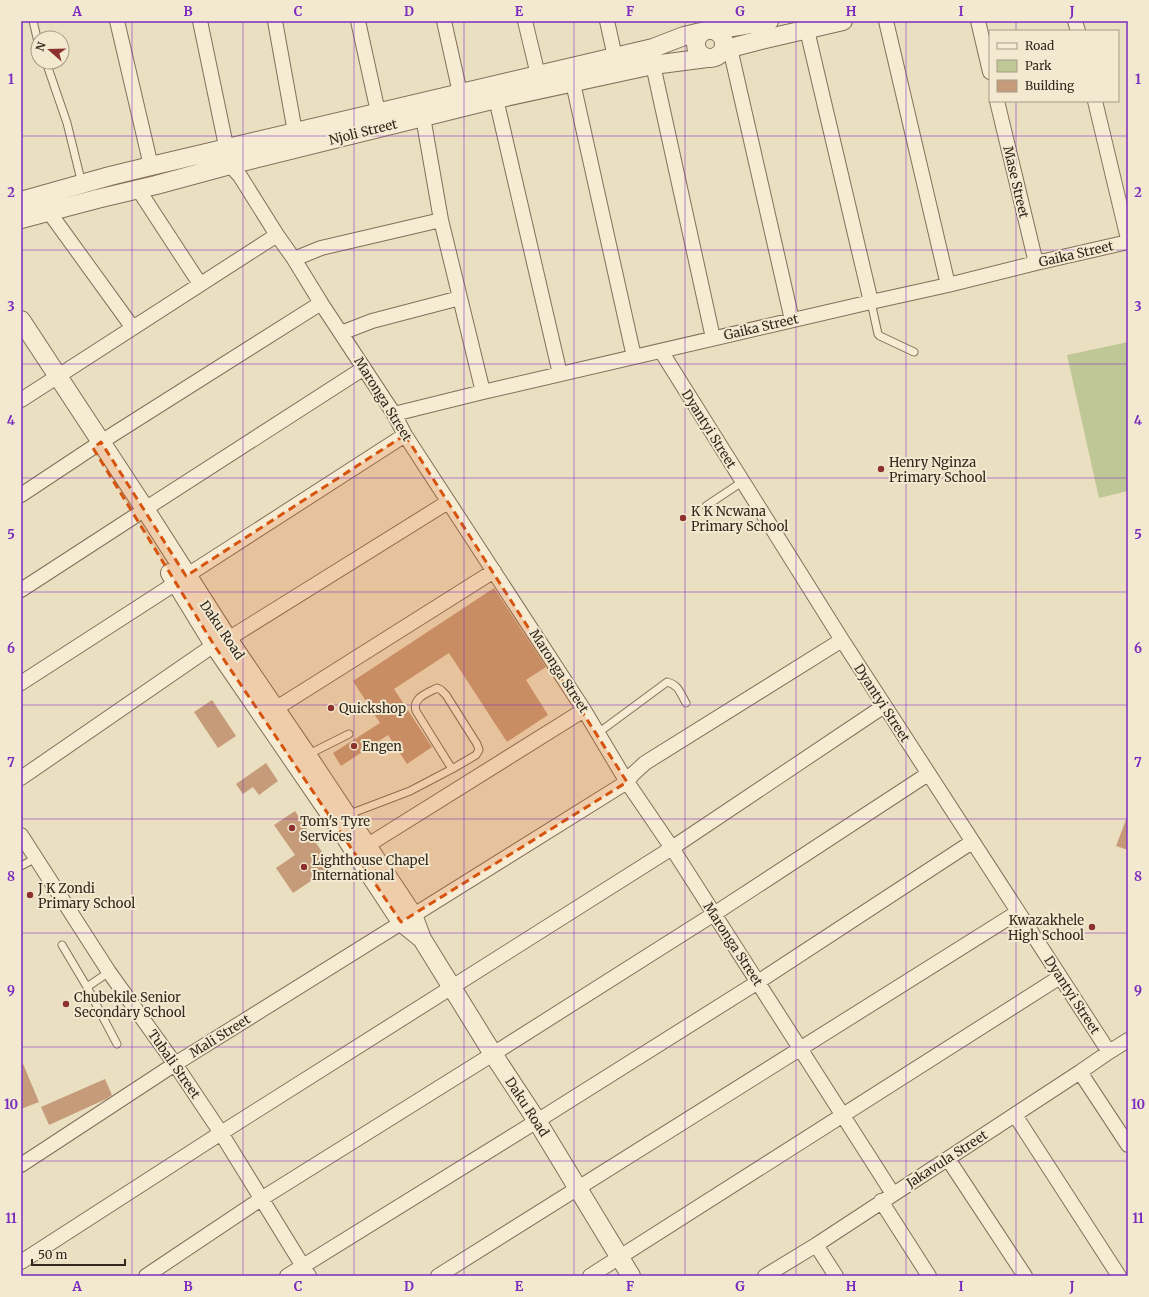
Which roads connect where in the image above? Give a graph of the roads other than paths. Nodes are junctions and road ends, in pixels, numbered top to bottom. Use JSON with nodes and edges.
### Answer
{"nodes":[{"id":1,"x":117,"y":21,"type":"edge"},
{"id":2,"x":200,"y":21,"type":"edge"},
{"id":3,"x":274,"y":21,"type":"edge"},
{"id":4,"x":358,"y":21,"type":"edge"},
{"id":5,"x":444,"y":21,"type":"edge"},
{"id":6,"x":525,"y":21,"type":"edge"},
{"id":7,"x":607,"y":21,"type":"edge"},
{"id":8,"x":769,"y":21,"type":"edge"},
{"id":9,"x":843,"y":21,"type":"edge"},
{"id":10,"x":886,"y":21,"type":"edge"},
{"id":11,"x":978,"y":21,"type":"edge"},
{"id":12,"x":706,"y":28,"type":"edge"},
{"id":13,"x":807,"y":30,"type":"junction"},
{"id":14,"x":719,"y":53,"type":"junction"},
{"id":15,"x":615,"y":57,"type":"junction"},
{"id":16,"x":653,"y":65,"type":"junction"},
{"id":17,"x":989,"y":68,"type":"edge"},
{"id":18,"x":49,"y":70,"type":"edge"},
{"id":19,"x":538,"y":75,"type":"junction"},
{"id":20,"x":573,"y":82,"type":"junction"},
{"id":21,"x":460,"y":93,"type":"junction"},
{"id":22,"x":496,"y":99,"type":"junction"},
{"id":23,"x":997,"y":102,"type":"edge"},
{"id":24,"x":1095,"y":102,"type":"edge"},
{"id":25,"x":378,"y":112,"type":"junction"},
{"id":26,"x":423,"y":117,"type":"junction"},
{"id":27,"x":295,"y":132,"type":"junction"},
{"id":28,"x":228,"y":156,"type":"junction"},
{"id":29,"x":151,"y":166,"type":"junction"},
{"id":30,"x":138,"y":189,"type":"junction"},
{"id":31,"x":85,"y":193,"type":"junction"},
{"id":32,"x":21,"y":201,"type":"edge"},
{"id":33,"x":49,"y":212,"type":"junction"},
{"id":34,"x":21,"y":219,"type":"edge"},
{"id":35,"x":441,"y":220,"type":"junction"},
{"id":36,"x":277,"y":235,"type":"junction"},
{"id":37,"x":1128,"y":239,"type":"edge"},
{"id":38,"x":1128,"y":242,"type":"edge"},
{"id":39,"x":294,"y":259,"type":"junction"},
{"id":40,"x":1036,"y":263,"type":"junction"},
{"id":41,"x":200,"y":284,"type":"junction"},
{"id":42,"x":948,"y":285,"type":"junction"},
{"id":43,"x":460,"y":298,"type":"junction"},
{"id":44,"x":871,"y":302,"type":"junction"},
{"id":45,"x":321,"y":303,"type":"junction"},
{"id":46,"x":21,"y":320,"type":"edge"},
{"id":47,"x":792,"y":320,"type":"junction"},
{"id":48,"x":133,"y":328,"type":"junction"},
{"id":49,"x":341,"y":333,"type":"junction"},
{"id":50,"x":713,"y":338,"type":"junction"},
{"id":51,"x":21,"y":340,"type":"edge"},
{"id":52,"x":661,"y":351,"type":"junction"},
{"id":53,"x":914,"y":352,"type":"dead end"},
{"id":54,"x":634,"y":357,"type":"junction"},
{"id":55,"x":364,"y":368,"type":"junction"},
{"id":56,"x":560,"y":374,"type":"junction"},
{"id":57,"x":54,"y":379,"type":"junction"},
{"id":58,"x":483,"y":392,"type":"junction"},
{"id":59,"x":21,"y":400,"type":"edge"},
{"id":60,"x":394,"y":414,"type":"junction"},
{"id":61,"x":405,"y":435,"type":"junction"},
{"id":62,"x":97,"y":445,"type":"junction"},
{"id":63,"x":742,"y":482,"type":"junction"},
{"id":64,"x":21,"y":495,"type":"edge"},
{"id":65,"x":448,"y":502,"type":"junction"},
{"id":66,"x":706,"y":506,"type":"dead end"},
{"id":67,"x":140,"y":513,"type":"junction"},
{"id":68,"x":494,"y":571,"type":"junction"},
{"id":69,"x":181,"y":579,"type":"junction"},
{"id":70,"x":21,"y":590,"type":"edge"},
{"id":71,"x":842,"y":640,"type":"junction"},
{"id":72,"x":221,"y":642,"type":"junction"},
{"id":73,"x":21,"y":683,"type":"edge"},
{"id":74,"x":686,"y":703,"type":"dead end"},
{"id":75,"x":884,"y":706,"type":"junction"},
{"id":76,"x":275,"y":709,"type":"junction"},
{"id":77,"x":584,"y":710,"type":"junction"},
{"id":78,"x":598,"y":733,"type":"junction"},
{"id":79,"x":349,"y":734,"type":"dead end"},
{"id":80,"x":307,"y":755,"type":"junction"},
{"id":81,"x":452,"y":769,"type":"junction"},
{"id":82,"x":928,"y":774,"type":"junction"},
{"id":83,"x":21,"y":778,"type":"edge"},
{"id":84,"x":627,"y":782,"type":"junction"},
{"id":85,"x":342,"y":819,"type":"junction"},
{"id":86,"x":21,"y":835,"type":"edge"},
{"id":87,"x":972,"y":842,"type":"junction"},
{"id":88,"x":368,"y":845,"type":"junction"},
{"id":89,"x":672,"y":848,"type":"junction"},
{"id":90,"x":36,"y":858,"type":"junction"},
{"id":91,"x":21,"y":866,"type":"edge"},
{"id":92,"x":1018,"y":912,"type":"junction"},
{"id":93,"x":714,"y":914,"type":"junction"},
{"id":94,"x":407,"y":918,"type":"junction"},
{"id":95,"x":62,"y":945,"type":"dead end"},
{"id":96,"x":109,"y":972,"type":"junction"},
{"id":97,"x":1060,"y":977,"type":"junction"},
{"id":98,"x":758,"y":982,"type":"junction"},
{"id":99,"x":87,"y":987,"type":"junction"},
{"id":100,"x":452,"y":987,"type":"junction"},
{"id":101,"x":1128,"y":1040,"type":"edge"},
{"id":102,"x":118,"y":1044,"type":"dead end"},
{"id":103,"x":801,"y":1048,"type":"junction"},
{"id":104,"x":1109,"y":1052,"type":"junction"},
{"id":105,"x":493,"y":1054,"type":"junction"},
{"id":106,"x":175,"y":1064,"type":"junction"},
{"id":107,"x":1080,"y":1072,"type":"junction"},
{"id":108,"x":843,"y":1115,"type":"junction"},
{"id":109,"x":1015,"y":1115,"type":"junction"},
{"id":110,"x":537,"y":1121,"type":"junction"},
{"id":111,"x":221,"y":1133,"type":"junction"},
{"id":112,"x":1128,"y":1145,"type":"edge"},
{"id":113,"x":948,"y":1159,"type":"junction"},
{"id":114,"x":21,"y":1165,"type":"edge"},
{"id":115,"x":579,"y":1188,"type":"junction"},
{"id":116,"x":887,"y":1198,"type":"junction"},
{"id":117,"x":261,"y":1199,"type":"junction"},
{"id":118,"x":816,"y":1245,"type":"junction"},
{"id":119,"x":620,"y":1258,"type":"junction"},
{"id":120,"x":21,"y":1262,"type":"edge"},
{"id":121,"x":306,"y":1271,"type":"edge"},
{"id":122,"x":146,"y":1276,"type":"edge"},
{"id":123,"x":287,"y":1276,"type":"edge"},
{"id":124,"x":438,"y":1276,"type":"edge"},
{"id":125,"x":590,"y":1276,"type":"edge"},
{"id":126,"x":631,"y":1276,"type":"edge"},
{"id":127,"x":765,"y":1276,"type":"edge"},
{"id":128,"x":836,"y":1276,"type":"edge"},
{"id":129,"x":930,"y":1276,"type":"edge"},
{"id":130,"x":1025,"y":1276,"type":"edge"},
{"id":131,"x":1119,"y":1276,"type":"edge"}],
"edges":[{"from":1,"to":29,"type":"street"},
{"from":2,"to":28,"type":"street"},
{"from":3,"to":27,"type":"street"},
{"from":4,"to":25,"type":"street"},
{"from":5,"to":21,"type":"street"},
{"from":6,"to":19,"type":"street"},
{"from":7,"to":15,"type":"street"},
{"from":8,"to":12,"type":"street","name":"Njoli Street"},
{"from":9,"to":13,"type":"street","name":"Njoli Street"},
{"from":10,"to":42,"type":"street"},
{"from":11,"to":17,"type":"street"},
{"from":12,"to":14,"type":"street"},
{"from":12,"to":14,"type":"street"},
{"from":12,"to":15,"type":"street","name":"Njoli Street"},
{"from":13,"to":14,"type":"street","name":"Njoli Street"},
{"from":13,"to":44,"type":"street"},
{"from":14,"to":16,"type":"street","name":"Njoli Street"},
{"from":14,"to":47,"type":"street"},
{"from":15,"to":19,"type":"street","name":"Njoli Street"},
{"from":16,"to":20,"type":"street","name":"Njoli Street"},
{"from":16,"to":50,"type":"street"},
{"from":18,"to":31,"type":"lane"},
{"from":19,"to":21,"type":"street","name":"Njoli Street"},
{"from":20,"to":22,"type":"street","name":"Njoli Street"},
{"from":20,"to":54,"type":"street"},
{"from":21,"to":25,"type":"street","name":"Njoli Street"},
{"from":22,"to":26,"type":"street","name":"Njoli Street"},
{"from":22,"to":56,"type":"street"},
{"from":23,"to":40,"type":"street","name":"Mase Street"},
{"from":24,"to":37,"type":"street"},
{"from":25,"to":27,"type":"street","name":"Njoli Street"},
{"from":26,"to":28,"type":"street","name":"Njoli Street"},
{"from":26,"to":35,"type":"street"},
{"from":27,"to":28,"type":"street","name":"Njoli Street"},
{"from":28,"to":29,"type":"street","name":"Njoli Street"},
{"from":28,"to":30,"type":"street","name":"Njoli Street"},
{"from":28,"to":36,"type":"street","name":"Maronga Street"},
{"from":29,"to":31,"type":"street","name":"Njoli Street"},
{"from":30,"to":31,"type":"street","name":"Njoli Street"},
{"from":30,"to":41,"type":"street"},
{"from":31,"to":32,"type":"street","name":"Njoli Street"},
{"from":31,"to":33,"type":"street","name":"Njoli Street"},
{"from":33,"to":34,"type":"street","name":"Njoli Street"},
{"from":33,"to":48,"type":"street"},
{"from":35,"to":39,"type":"street"},
{"from":35,"to":43,"type":"street"},
{"from":36,"to":39,"type":"street","name":"Maronga Street"},
{"from":36,"to":41,"type":"street"},
{"from":38,"to":40,"type":"street","name":"Gaika Street"},
{"from":39,"to":45,"type":"street","name":"Maronga Street"},
{"from":40,"to":42,"type":"street","name":"Gaika Street"},
{"from":41,"to":48,"type":"street"},
{"from":42,"to":44,"type":"street","name":"Gaika Street"},
{"from":43,"to":49,"type":"street"},
{"from":43,"to":58,"type":"street"},
{"from":44,"to":47,"type":"street","name":"Gaika Street"},
{"from":44,"to":53,"type":"lane"},
{"from":45,"to":49,"type":"street","name":"Maronga Street"},
{"from":45,"to":62,"type":"street"},
{"from":46,"to":57,"type":"street","name":"Daku Road"},
{"from":47,"to":50,"type":"street","name":"Gaika Street"},
{"from":48,"to":57,"type":"street"},
{"from":49,"to":55,"type":"street","name":"Maronga Street"},
{"from":50,"to":52,"type":"street","name":"Gaika Street"},
{"from":51,"to":57,"type":"street","name":"Daku Road"},
{"from":52,"to":54,"type":"street","name":"Gaika Street"},
{"from":52,"to":63,"type":"street","name":"Dyantyi Street"},
{"from":54,"to":56,"type":"street","name":"Gaika Street"},
{"from":55,"to":60,"type":"street","name":"Maronga Street"},
{"from":55,"to":67,"type":"street"},
{"from":56,"to":58,"type":"street","name":"Gaika Street"},
{"from":57,"to":59,"type":"street"},
{"from":57,"to":62,"type":"street","name":"Daku Road"},
{"from":58,"to":60,"type":"street","name":"Gaika Street"},
{"from":60,"to":61,"type":"street","name":"Maronga Street"},
{"from":61,"to":65,"type":"street","name":"Maronga Street"},
{"from":61,"to":69,"type":"street"},
{"from":62,"to":64,"type":"street"},
{"from":62,"to":67,"type":"street","name":"Daku Road"},
{"from":63,"to":66,"type":"lane"},
{"from":63,"to":71,"type":"street","name":"Dyantyi Street"},
{"from":65,"to":68,"type":"street","name":"Maronga Street"},
{"from":65,"to":72,"type":"street"},
{"from":67,"to":69,"type":"street","name":"Daku Road"},
{"from":67,"to":70,"type":"street"},
{"from":68,"to":76,"type":"street"},
{"from":68,"to":77,"type":"street","name":"Maronga Street"},
{"from":69,"to":72,"type":"street","name":"Daku Road"},
{"from":69,"to":73,"type":"street"},
{"from":71,"to":75,"type":"street","name":"Dyantyi Street"},
{"from":71,"to":84,"type":"street","name":"Mali Street"},
{"from":72,"to":76,"type":"street","name":"Daku Road"},
{"from":72,"to":83,"type":"street"},
{"from":72,"to":85,"type":"street","name":"Daku Road"},
{"from":74,"to":78,"type":"lane"},
{"from":75,"to":82,"type":"street","name":"Dyantyi Street"},
{"from":75,"to":89,"type":"street"},
{"from":76,"to":80,"type":"street","name":"Daku Road"},
{"from":77,"to":78,"type":"street","name":"Maronga Street"},
{"from":77,"to":88,"type":"street"},
{"from":78,"to":84,"type":"street","name":"Maronga Street"},
{"from":79,"to":80,"type":"lane"},
{"from":80,"to":85,"type":"street","name":"Daku Road"},
{"from":81,"to":81,"type":"lane"},
{"from":81,"to":85,"type":"lane"},
{"from":82,"to":87,"type":"street","name":"Dyantyi Street"},
{"from":82,"to":93,"type":"street"},
{"from":84,"to":89,"type":"street","name":"Maronga Street"},
{"from":84,"to":94,"type":"street","name":"Mali Street"},
{"from":85,"to":88,"type":"street","name":"Daku Road"},
{"from":85,"to":94,"type":"street","name":"Daku Road"},
{"from":86,"to":90,"type":"street","name":"Tubali Street"},
{"from":87,"to":92,"type":"street","name":"Dyantyi Street"},
{"from":87,"to":98,"type":"street"},
{"from":88,"to":94,"type":"street","name":"Daku Road"},
{"from":89,"to":93,"type":"street","name":"Maronga Street"},
{"from":89,"to":100,"type":"street"},
{"from":90,"to":91,"type":"lane"},
{"from":90,"to":96,"type":"street","name":"Tubali Street"},
{"from":92,"to":97,"type":"street","name":"Dyantyi Street"},
{"from":92,"to":103,"type":"street"},
{"from":93,"to":98,"type":"street","name":"Maronga Street"},
{"from":93,"to":105,"type":"street"},
{"from":94,"to":100,"type":"street","name":"Daku Road"},
{"from":94,"to":106,"type":"street","name":"Mali Street"},
{"from":95,"to":99,"type":"lane"},
{"from":96,"to":99,"type":"lane"},
{"from":96,"to":106,"type":"street","name":"Tubali Street"},
{"from":97,"to":104,"type":"street","name":"Dyantyi Street"},
{"from":97,"to":108,"type":"street"},
{"from":98,"to":103,"type":"street","name":"Maronga Street"},
{"from":98,"to":110,"type":"street"},
{"from":99,"to":102,"type":"lane"},
{"from":100,"to":105,"type":"street","name":"Daku Road"},
{"from":100,"to":111,"type":"street"},
{"from":101,"to":104,"type":"street","name":"Jakavula Street"},
{"from":103,"to":108,"type":"street","name":"Maronga Street"},
{"from":103,"to":115,"type":"street"},
{"from":104,"to":107,"type":"street","name":"Jakavula Street"},
{"from":105,"to":110,"type":"street","name":"Daku Road"},
{"from":105,"to":117,"type":"street"},
{"from":106,"to":111,"type":"street","name":"Tubali Street"},
{"from":106,"to":114,"type":"street","name":"Mali Street"},
{"from":107,"to":109,"type":"street","name":"Jakavula Street"},
{"from":107,"to":112,"type":"street"},
{"from":108,"to":116,"type":"street","name":"Maronga Street"},
{"from":108,"to":119,"type":"street"},
{"from":109,"to":113,"type":"street","name":"Jakavula Street"},
{"from":109,"to":131,"type":"street"},
{"from":110,"to":115,"type":"street","name":"Daku Road"},
{"from":110,"to":121,"type":"street"},
{"from":111,"to":117,"type":"street","name":"Tubali Street"},
{"from":111,"to":120,"type":"street"},
{"from":113,"to":116,"type":"street","name":"Jakavula Street"},
{"from":113,"to":130,"type":"street"},
{"from":115,"to":119,"type":"street","name":"Daku Road"},
{"from":115,"to":124,"type":"street"},
{"from":116,"to":118,"type":"street","name":"Jakavula Street"},
{"from":116,"to":129,"type":"street","name":"Maronga Street"},
{"from":117,"to":121,"type":"street","name":"Tubali Street"},
{"from":117,"to":122,"type":"street"},
{"from":118,"to":127,"type":"street","name":"Jakavula Street"},
{"from":118,"to":128,"type":"street"},
{"from":119,"to":125,"type":"street"},
{"from":119,"to":126,"type":"street","name":"Daku Road"},
{"from":121,"to":123,"type":"street"}]}
